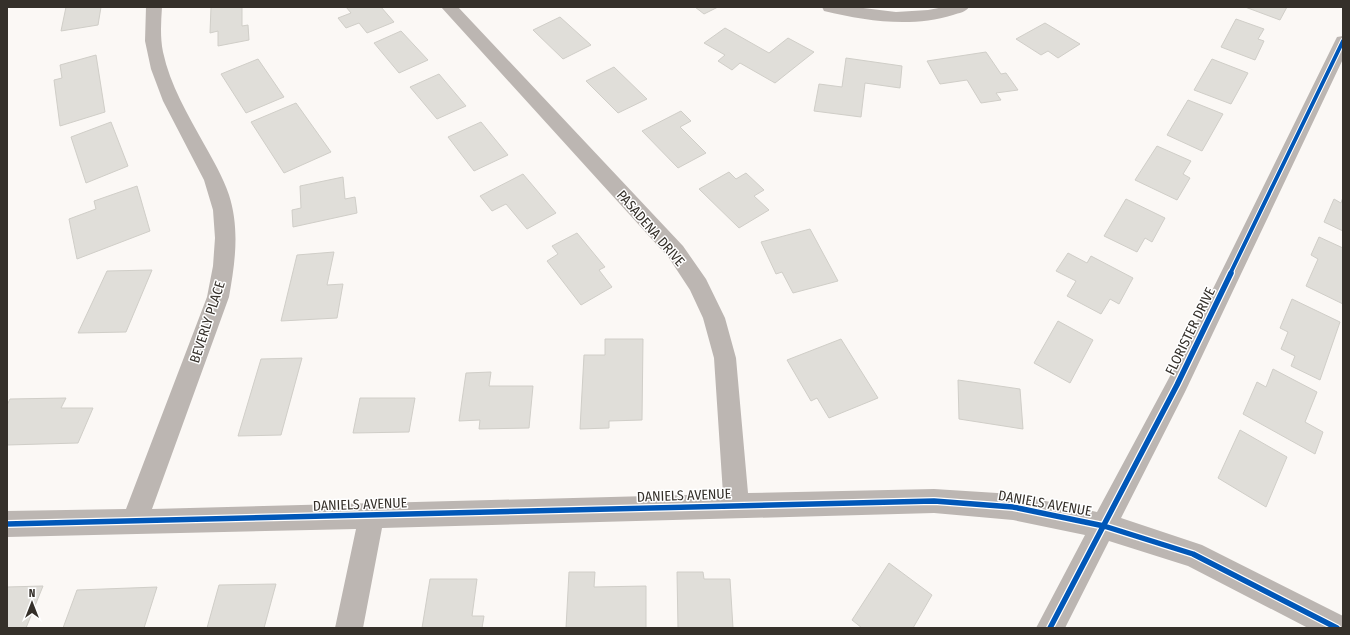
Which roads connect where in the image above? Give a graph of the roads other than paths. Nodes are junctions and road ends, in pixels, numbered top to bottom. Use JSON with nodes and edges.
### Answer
{"nodes":[{"id":1,"x":154,"y":7,"type":"edge"},
{"id":2,"x":448,"y":7,"type":"edge"},
{"id":3,"x":830,"y":7,"type":"edge"},
{"id":4,"x":961,"y":7,"type":"edge"},
{"id":5,"x":1343,"y":41,"type":"edge"},
{"id":6,"x":736,"y":505,"type":"junction"},
{"id":7,"x":372,"y":515,"type":"junction"},
{"id":8,"x":134,"y":522,"type":"junction"},
{"id":9,"x":7,"y":524,"type":"edge"},
{"id":10,"x":1104,"y":526,"type":"junction"},
{"id":11,"x":349,"y":628,"type":"edge"},
{"id":12,"x":1050,"y":628,"type":"edge"},
{"id":13,"x":1337,"y":628,"type":"edge"}],
"edges":[{"from":1,"to":8,"type":"street","name":"BEVERLY PLACE"},
{"from":2,"to":6,"type":"street","name":"PASADENA DRIVE"},
{"from":3,"to":4,"type":"street"},
{"from":5,"to":10,"type":"street","name":"FLORISTER DRIVE"},
{"from":6,"to":7,"type":"street","name":"DANIELS AVENUE"},
{"from":6,"to":10,"type":"street","name":"DANIELS AVENUE"},
{"from":7,"to":8,"type":"street","name":"DANIELS AVENUE"},
{"from":7,"to":11,"type":"street"},
{"from":8,"to":9,"type":"street","name":"DANIELS AVENUE"},
{"from":10,"to":12,"type":"street","name":"FLORISTER DRIVE"},
{"from":10,"to":13,"type":"street","name":"DANIELS AVENUE"}]}
